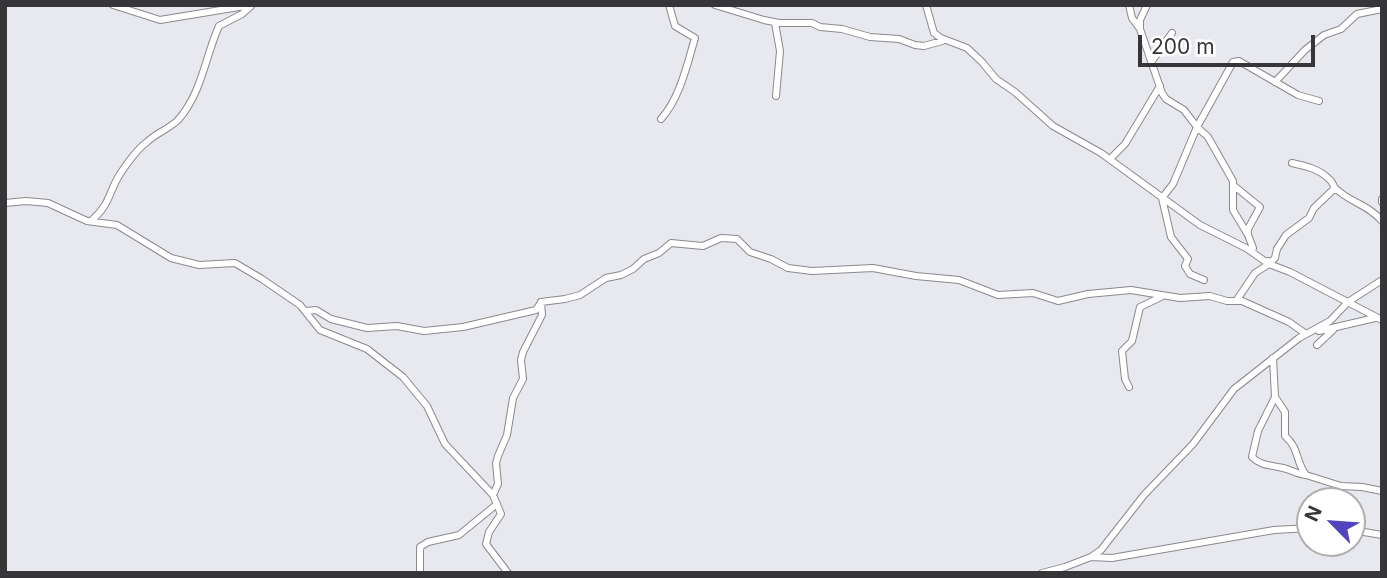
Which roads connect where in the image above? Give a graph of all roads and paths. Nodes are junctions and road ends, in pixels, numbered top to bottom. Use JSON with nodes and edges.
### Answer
{"nodes":[{"id":1,"x":113,"y":5,"type":"edge"},
{"id":2,"x":669,"y":5,"type":"edge"},
{"id":3,"x":715,"y":5,"type":"edge"},
{"id":4,"x":926,"y":5,"type":"edge"},
{"id":5,"x":1129,"y":5,"type":"edge"},
{"id":6,"x":1147,"y":5,"type":"edge"},
{"id":7,"x":251,"y":6,"type":"edge"},
{"id":8,"x":1382,"y":9,"type":"edge"},
{"id":9,"x":775,"y":23,"type":"junction"},
{"id":10,"x":1140,"y":29,"type":"junction"},
{"id":11,"x":1172,"y":33,"type":"dead end"},
{"id":12,"x":941,"y":38,"type":"junction"},
{"id":13,"x":1152,"y":61,"type":"junction"},
{"id":14,"x":1275,"y":82,"type":"junction"},
{"id":15,"x":1160,"y":86,"type":"junction"},
{"id":16,"x":776,"y":96,"type":"dead end"},
{"id":17,"x":1319,"y":101,"type":"dead end"},
{"id":18,"x":661,"y":119,"type":"dead end"},
{"id":19,"x":1197,"y":127,"type":"junction"},
{"id":20,"x":1110,"y":159,"type":"junction"},
{"id":21,"x":1293,"y":163,"type":"dead end"},
{"id":22,"x":1233,"y":185,"type":"junction"},
{"id":23,"x":1335,"y":188,"type":"junction"},
{"id":24,"x":1162,"y":198,"type":"junction"},
{"id":25,"x":5,"y":203,"type":"edge"},
{"id":26,"x":91,"y":221,"type":"junction"},
{"id":27,"x":1382,"y":221,"type":"edge"},
{"id":28,"x":1248,"y":236,"type":"junction"},
{"id":29,"x":1252,"y":252,"type":"junction"},
{"id":30,"x":1268,"y":262,"type":"junction"},
{"id":31,"x":1204,"y":280,"type":"dead end"},
{"id":32,"x":1382,"y":281,"type":"edge"},
{"id":33,"x":1165,"y":296,"type":"junction"},
{"id":34,"x":1236,"y":301,"type":"junction"},
{"id":35,"x":541,"y":302,"type":"junction"},
{"id":36,"x":1348,"y":302,"type":"junction"},
{"id":37,"x":306,"y":311,"type":"junction"},
{"id":38,"x":1378,"y":319,"type":"edge"},
{"id":39,"x":1334,"y":329,"type":"junction"},
{"id":40,"x":1314,"y":331,"type":"junction"},
{"id":41,"x":1306,"y":334,"type":"junction"},
{"id":42,"x":1317,"y":345,"type":"dead end"},
{"id":43,"x":1273,"y":358,"type":"junction"},
{"id":44,"x":1129,"y":387,"type":"dead end"},
{"id":45,"x":1275,"y":397,"type":"junction"},
{"id":46,"x":1307,"y":475,"type":"junction"},
{"id":47,"x":1382,"y":491,"type":"edge"},
{"id":48,"x":493,"y":495,"type":"junction"},
{"id":49,"x":496,"y":504,"type":"junction"},
{"id":50,"x":1296,"y":529,"type":"edge"},
{"id":51,"x":1091,"y":557,"type":"junction"},
{"id":52,"x":420,"y":573,"type":"edge"},
{"id":53,"x":508,"y":573,"type":"edge"},
{"id":54,"x":1042,"y":573,"type":"edge"}],
"edges":[{"from":1,"to":7,"type":"street"},
{"from":2,"to":18,"type":"street"},
{"from":3,"to":9,"type":"street"},
{"from":4,"to":12,"type":"street"},
{"from":5,"to":10,"type":"street"},
{"from":6,"to":10,"type":"street"},
{"from":7,"to":26,"type":"street"},
{"from":8,"to":14,"type":"street"},
{"from":9,"to":12,"type":"street"},
{"from":9,"to":16,"type":"street"},
{"from":10,"to":13,"type":"street"},
{"from":11,"to":13,"type":"street"},
{"from":12,"to":20,"type":"street"},
{"from":13,"to":15,"type":"street"},
{"from":14,"to":17,"type":"street"},
{"from":14,"to":19,"type":"street"},
{"from":15,"to":19,"type":"street"},
{"from":15,"to":20,"type":"street"},
{"from":19,"to":22,"type":"street"},
{"from":19,"to":24,"type":"street"},
{"from":20,"to":24,"type":"street"},
{"from":21,"to":23,"type":"street"},
{"from":22,"to":28,"type":"street"},
{"from":22,"to":28,"type":"street"},
{"from":23,"to":27,"type":"street"},
{"from":23,"to":30,"type":"street"},
{"from":24,"to":29,"type":"street"},
{"from":24,"to":31,"type":"street"},
{"from":25,"to":26,"type":"street"},
{"from":26,"to":37,"type":"street"},
{"from":28,"to":29,"type":"street"},
{"from":29,"to":30,"type":"street"},
{"from":30,"to":34,"type":"street"},
{"from":30,"to":36,"type":"street"},
{"from":32,"to":36,"type":"street"},
{"from":33,"to":34,"type":"street"},
{"from":33,"to":35,"type":"street"},
{"from":33,"to":44,"type":"street"},
{"from":34,"to":41,"type":"street"},
{"from":35,"to":37,"type":"street"},
{"from":35,"to":48,"type":"street"},
{"from":36,"to":38,"type":"street"},
{"from":36,"to":40,"type":"street"},
{"from":37,"to":48,"type":"street"},
{"from":38,"to":39,"type":"street"},
{"from":39,"to":40,"type":"street"},
{"from":39,"to":42,"type":"street"},
{"from":40,"to":41,"type":"street"},
{"from":41,"to":43,"type":"street"},
{"from":43,"to":45,"type":"street"},
{"from":43,"to":51,"type":"street"},
{"from":45,"to":46,"type":"street"},
{"from":45,"to":46,"type":"street"},
{"from":46,"to":47,"type":"street"},
{"from":48,"to":49,"type":"street"},
{"from":49,"to":52,"type":"street"},
{"from":49,"to":53,"type":"street"},
{"from":50,"to":51,"type":"street"},
{"from":51,"to":54,"type":"street"}]}
